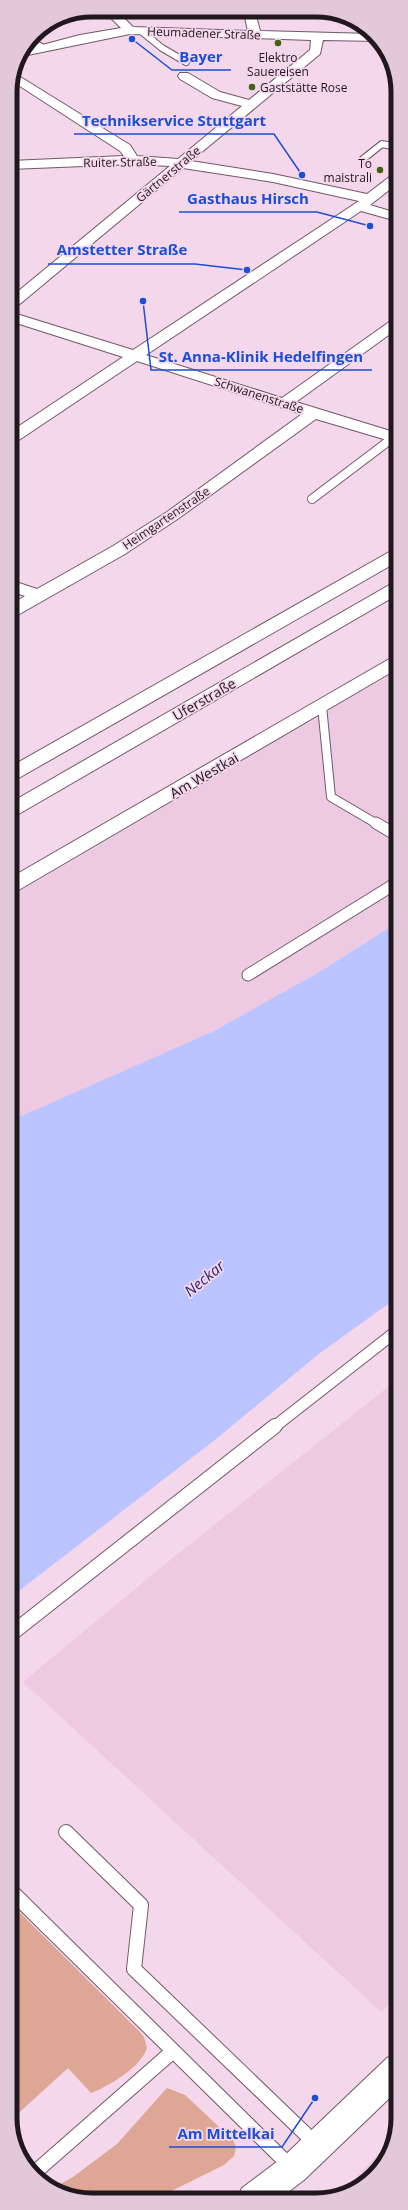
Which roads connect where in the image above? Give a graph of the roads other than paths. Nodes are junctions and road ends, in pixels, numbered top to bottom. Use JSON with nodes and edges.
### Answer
{"nodes":[{"id":1,"x":119,"y":17,"type":"edge"},
{"id":2,"x":251,"y":17,"type":"edge"},
{"id":3,"x":353,"y":26,"type":"edge"},
{"id":4,"x":136,"y":31,"type":"junction"},
{"id":5,"x":107,"y":34,"type":"junction"},
{"id":6,"x":255,"y":35,"type":"junction"},
{"id":7,"x":317,"y":38,"type":"junction"},
{"id":8,"x":352,"y":38,"type":"junction"},
{"id":9,"x":368,"y":38,"type":"edge"},
{"id":10,"x":35,"y":43,"type":"edge"},
{"id":11,"x":122,"y":44,"type":"dead end"},
{"id":12,"x":43,"y":48,"type":"junction"},
{"id":13,"x":29,"y":52,"type":"edge"},
{"id":14,"x":186,"y":62,"type":"dead end"},
{"id":15,"x":184,"y":76,"type":"dead end"},
{"id":16,"x":18,"y":80,"type":"edge"},
{"id":17,"x":251,"y":105,"type":"junction"},
{"id":18,"x":391,"y":146,"type":"edge"},
{"id":19,"x":363,"y":159,"type":"dead end"},
{"id":20,"x":133,"y":160,"type":"junction"},
{"id":21,"x":180,"y":163,"type":"junction"},
{"id":22,"x":17,"y":165,"type":"edge"},
{"id":23,"x":391,"y":183,"type":"edge"},
{"id":24,"x":365,"y":203,"type":"junction"},
{"id":25,"x":391,"y":214,"type":"edge"},
{"id":26,"x":17,"y":299,"type":"edge"},
{"id":27,"x":17,"y":318,"type":"edge"},
{"id":28,"x":391,"y":327,"type":"edge"},
{"id":29,"x":135,"y":356,"type":"junction"},
{"id":30,"x":285,"y":403,"type":"junction"},
{"id":31,"x":314,"y":414,"type":"junction"},
{"id":32,"x":17,"y":434,"type":"edge"},
{"id":33,"x":391,"y":436,"type":"edge"},
{"id":34,"x":391,"y":441,"type":"edge"},
{"id":35,"x":312,"y":499,"type":"dead end"},
{"id":36,"x":391,"y":558,"type":"edge"},
{"id":37,"x":17,"y":588,"type":"edge"},
{"id":38,"x":391,"y":592,"type":"edge"},
{"id":39,"x":37,"y":595,"type":"junction"},
{"id":40,"x":17,"y":608,"type":"edge"},
{"id":41,"x":391,"y":666,"type":"edge"},
{"id":42,"x":322,"y":706,"type":"junction"},
{"id":43,"x":17,"y":771,"type":"edge"},
{"id":44,"x":17,"y":807,"type":"edge"},
{"id":45,"x":391,"y":832,"type":"edge"},
{"id":46,"x":17,"y":883,"type":"edge"},
{"id":47,"x":391,"y":886,"type":"edge"},
{"id":48,"x":248,"y":975,"type":"dead end"},
{"id":49,"x":391,"y":1335,"type":"edge"},
{"id":50,"x":17,"y":1629,"type":"edge"},
{"id":51,"x":66,"y":1832,"type":"dead end"},
{"id":52,"x":17,"y":1897,"type":"edge"},
{"id":53,"x":172,"y":2052,"type":"junction"},
{"id":54,"x":391,"y":2076,"type":"edge"},
{"id":55,"x":318,"y":2146,"type":"junction"},
{"id":56,"x":293,"y":2169,"type":"junction"},
{"id":57,"x":38,"y":2170,"type":"edge"},
{"id":58,"x":261,"y":2193,"type":"edge"}],
"edges":[{"from":1,"to":4,"type":"main road","name":"Heumadener Straße"},
{"from":2,"to":6,"type":"main road"},
{"from":3,"to":8,"type":"main road"},
{"from":4,"to":5,"type":"main road"},
{"from":4,"to":6,"type":"main road","name":"Heumadener Straße"},
{"from":4,"to":14,"type":"lane"},
{"from":5,"to":11,"type":"main road"},
{"from":5,"to":12,"type":"main road"},
{"from":6,"to":7,"type":"main road","name":"Heumadener Straße"},
{"from":7,"to":8,"type":"main road","name":"Heumadener Straße"},
{"from":7,"to":17,"type":"main road","name":"Gärtnerstraße"},
{"from":8,"to":9,"type":"main road","name":"Heumadener Straße"},
{"from":10,"to":12,"type":"lane"},
{"from":12,"to":13,"type":"main road"},
{"from":15,"to":17,"type":"main road"},
{"from":16,"to":20,"type":"main road"},
{"from":17,"to":21,"type":"main road","name":"Gärtnerstraße"},
{"from":18,"to":19,"type":"lane"},
{"from":20,"to":21,"type":"main road","name":"Ruiter Straße"},
{"from":20,"to":22,"type":"main road","name":"Ruiter Straße"},
{"from":21,"to":24,"type":"main road","name":"Ruiter Straße"},
{"from":21,"to":26,"type":"main road","name":"Gärtnerstraße"},
{"from":23,"to":24,"type":"main road"},
{"from":24,"to":25,"type":"main road","name":"Ruiter Straße"},
{"from":24,"to":29,"type":"main road"},
{"from":27,"to":29,"type":"main road","name":"Schwanenstraße"},
{"from":28,"to":30,"type":"main road"},
{"from":29,"to":30,"type":"main road","name":"Schwanenstraße"},
{"from":29,"to":32,"type":"main road"},
{"from":30,"to":31,"type":"main road","name":"Schwanenstraße"},
{"from":31,"to":33,"type":"main road","name":"Schwanenstraße"},
{"from":31,"to":39,"type":"main road","name":"Heimgartenstraße"},
{"from":34,"to":35,"type":"lane","name":"Schwanenstraße"},
{"from":36,"to":43,"type":"main road"},
{"from":37,"to":39,"type":"main road"},
{"from":38,"to":44,"type":"main road","name":"Uferstraße"},
{"from":39,"to":40,"type":"main road","name":"Heimgartenstraße"},
{"from":41,"to":42,"type":"main road","name":"Am Westkai"},
{"from":42,"to":45,"type":"lane"},
{"from":42,"to":46,"type":"main road","name":"Am Westkai"},
{"from":47,"to":48,"type":"lane"},
{"from":49,"to":50,"type":"lane"},
{"from":51,"to":55,"type":"lane"},
{"from":52,"to":53,"type":"lane"},
{"from":53,"to":56,"type":"lane"},
{"from":53,"to":57,"type":"lane"},
{"from":54,"to":55,"type":"main road"},
{"from":55,"to":56,"type":"main road"},
{"from":56,"to":58,"type":"main road"}]}
